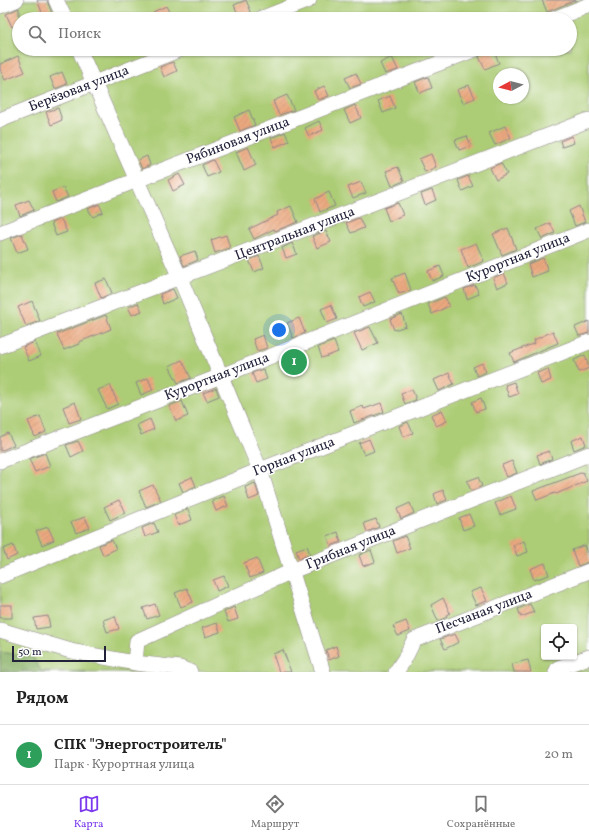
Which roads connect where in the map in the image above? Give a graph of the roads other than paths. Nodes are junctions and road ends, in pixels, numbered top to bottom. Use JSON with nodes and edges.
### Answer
{"nodes":[{"id":1,"x":16,"y":0,"type":"edge"},
{"id":2,"x":56,"y":0,"type":"edge"},
{"id":3,"x":309,"y":0,"type":"edge"},
{"id":4,"x":589,"y":5,"type":"edge"},
{"id":5,"x":0,"y":6,"type":"edge"},
{"id":6,"x":62,"y":12,"type":"edge"},
{"id":7,"x":278,"y":12,"type":"edge"},
{"id":8,"x":572,"y":12,"type":"edge"},
{"id":9,"x":82,"y":56,"type":"edge"},
{"id":10,"x":164,"y":56,"type":"edge"},
{"id":11,"x":458,"y":56,"type":"edge"},
{"id":12,"x":95,"y":82,"type":"junction"},
{"id":13,"x":0,"y":120,"type":"edge"},
{"id":14,"x":589,"y":120,"type":"edge"},
{"id":15,"x":137,"y":180,"type":"junction"},
{"id":16,"x":589,"y":230,"type":"edge"},
{"id":17,"x":0,"y":233,"type":"edge"},
{"id":18,"x":180,"y":278,"type":"junction"},
{"id":19,"x":589,"y":342,"type":"edge"},
{"id":20,"x":0,"y":346,"type":"edge"},
{"id":21,"x":222,"y":376,"type":"junction"},
{"id":22,"x":589,"y":454,"type":"edge"},
{"id":23,"x":0,"y":461,"type":"edge"},
{"id":24,"x":260,"y":470,"type":"junction"},
{"id":25,"x":292,"y":571,"type":"junction"},
{"id":26,"x":589,"y":571,"type":"edge"},
{"id":27,"x":0,"y":576,"type":"edge"},
{"id":28,"x":0,"y":630,"type":"edge"},
{"id":29,"x":589,"y":657,"type":"edge"},
{"id":30,"x":135,"y":663,"type":"junction"},
{"id":31,"x":190,"y":672,"type":"edge"},
{"id":32,"x":323,"y":672,"type":"edge"},
{"id":33,"x":396,"y":672,"type":"edge"},
{"id":34,"x":556,"y":672,"type":"edge"}],
"edges":[{"from":1,"to":5,"type":"street"},
{"from":2,"to":6,"type":"street"},
{"from":3,"to":7,"type":"street"},
{"from":4,"to":8,"type":"street"},
{"from":9,"to":12,"type":"street"},
{"from":10,"to":12,"type":"street","name":"Берёзовая улица"},
{"from":11,"to":15,"type":"street","name":"Рябиновая улица"},
{"from":12,"to":13,"type":"street","name":"Берёзовая улица"},
{"from":12,"to":15,"type":"street"},
{"from":14,"to":18,"type":"street","name":"Центральная улица"},
{"from":15,"to":17,"type":"street","name":"Рябиновая улица"},
{"from":15,"to":18,"type":"street"},
{"from":16,"to":21,"type":"street","name":"Курортная улица"},
{"from":18,"to":20,"type":"street","name":"Центральная улица"},
{"from":18,"to":21,"type":"street"},
{"from":19,"to":24,"type":"street","name":"Горная улица"},
{"from":21,"to":23,"type":"street","name":"Курортная улица"},
{"from":21,"to":24,"type":"street"},
{"from":22,"to":25,"type":"street","name":"Грибная улица"},
{"from":24,"to":25,"type":"street"},
{"from":24,"to":27,"type":"street","name":"Горная улица"},
{"from":25,"to":30,"type":"street","name":"Грибная улица"},
{"from":25,"to":32,"type":"street"},
{"from":26,"to":33,"type":"street","name":"Песчаная улица"},
{"from":28,"to":30,"type":"street"},
{"from":29,"to":34,"type":"street"},
{"from":30,"to":31,"type":"street"}]}
